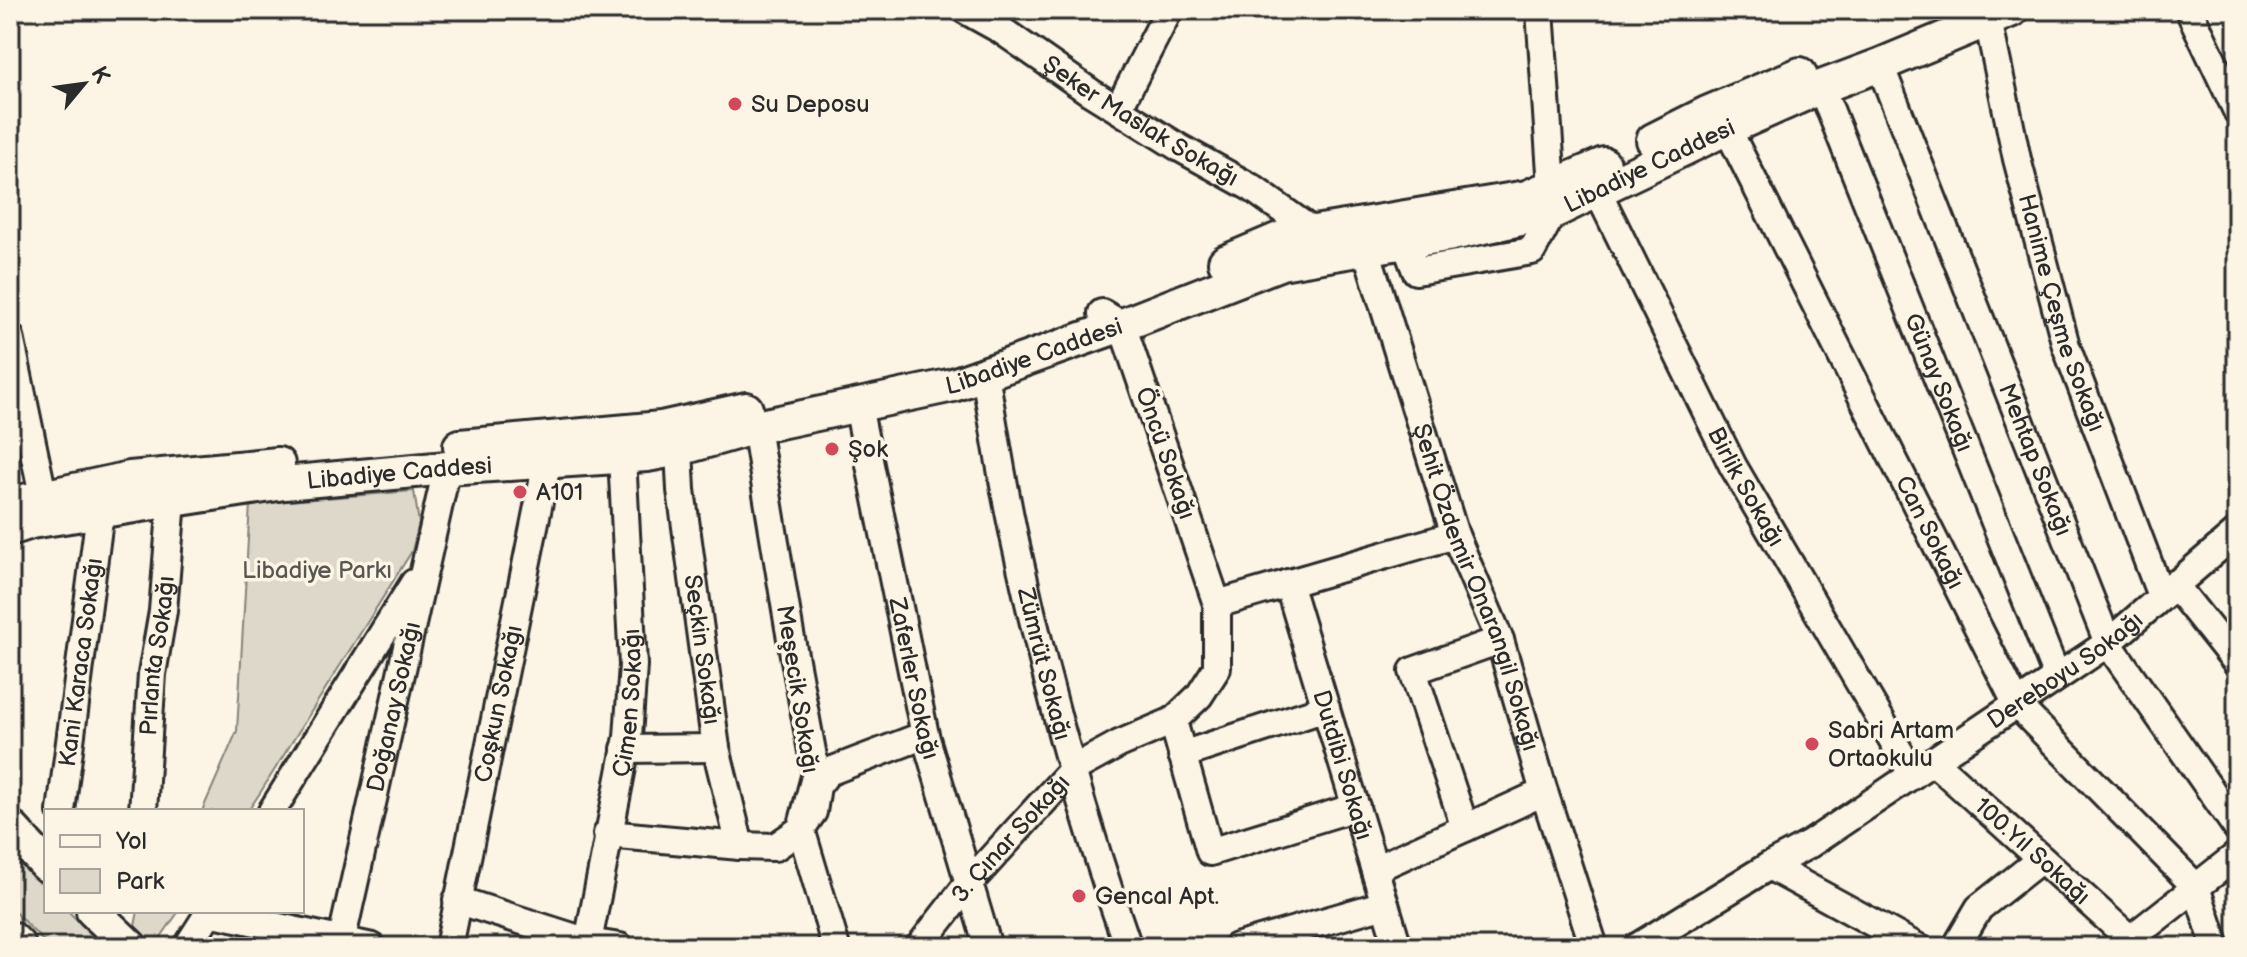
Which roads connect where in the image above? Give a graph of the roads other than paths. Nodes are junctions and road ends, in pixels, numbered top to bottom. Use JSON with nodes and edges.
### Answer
{"nodes":[{"id":1,"x":965,"y":10,"type":"edge"},
{"id":2,"x":1169,"y":10,"type":"edge"},
{"id":3,"x":1540,"y":10,"type":"edge"},
{"id":4,"x":1955,"y":10,"type":"edge"},
{"id":5,"x":2189,"y":10,"type":"edge"},
{"id":6,"x":2000,"y":15,"type":"edge"},
{"id":7,"x":1880,"y":65,"type":"junction"},
{"id":8,"x":1821,"y":87,"type":"junction"},
{"id":9,"x":1118,"y":109,"type":"junction"},
{"id":10,"x":2237,"y":111,"type":"edge"},
{"id":11,"x":1728,"y":130,"type":"junction"},
{"id":12,"x":1597,"y":190,"type":"junction"},
{"id":13,"x":1552,"y":199,"type":"junction"},
{"id":14,"x":1315,"y":233,"type":"junction"},
{"id":15,"x":1367,"y":237,"type":"junction"},
{"id":16,"x":1112,"y":319,"type":"junction"},
{"id":17,"x":10,"y":337,"type":"edge"},
{"id":18,"x":14,"y":370,"type":"edge"},
{"id":19,"x":985,"y":374,"type":"junction"},
{"id":20,"x":858,"y":406,"type":"junction"},
{"id":21,"x":756,"y":427,"type":"junction"},
{"id":22,"x":679,"y":449,"type":"junction"},
{"id":23,"x":622,"y":457,"type":"junction"},
{"id":24,"x":547,"y":462,"type":"junction"},
{"id":25,"x":447,"y":468,"type":"junction"},
{"id":26,"x":43,"y":495,"type":"junction"},
{"id":27,"x":172,"y":500,"type":"junction"},
{"id":28,"x":10,"y":504,"type":"edge"},
{"id":29,"x":100,"y":512,"type":"junction"},
{"id":30,"x":10,"y":529,"type":"edge"},
{"id":31,"x":2237,"y":532,"type":"edge"},
{"id":32,"x":1455,"y":535,"type":"junction"},
{"id":33,"x":425,"y":566,"type":"junction"},
{"id":34,"x":1288,"y":583,"type":"junction"},
{"id":35,"x":2168,"y":590,"type":"junction"},
{"id":36,"x":1217,"y":604,"type":"junction"},
{"id":37,"x":1500,"y":640,"type":"junction"},
{"id":38,"x":2108,"y":643,"type":"junction"},
{"id":39,"x":2237,"y":663,"type":"edge"},
{"id":40,"x":2057,"y":677,"type":"junction"},
{"id":41,"x":2017,"y":705,"type":"junction"},
{"id":42,"x":1326,"y":708,"type":"junction"},
{"id":43,"x":1173,"y":721,"type":"junction"},
{"id":44,"x":925,"y":735,"type":"junction"},
{"id":45,"x":716,"y":748,"type":"junction"},
{"id":46,"x":625,"y":749,"type":"junction"},
{"id":47,"x":1182,"y":755,"type":"junction"},
{"id":48,"x":1923,"y":768,"type":"junction"},
{"id":49,"x":1073,"y":769,"type":"junction"},
{"id":50,"x":1544,"y":792,"type":"junction"},
{"id":51,"x":1356,"y":807,"type":"junction"},
{"id":52,"x":61,"y":809,"type":"edge"},
{"id":53,"x":143,"y":809,"type":"edge"},
{"id":54,"x":273,"y":809,"type":"edge"},
{"id":55,"x":10,"y":826,"type":"edge"},
{"id":56,"x":1465,"y":828,"type":"junction"},
{"id":57,"x":2237,"y":828,"type":"edge"},
{"id":58,"x":801,"y":829,"type":"junction"},
{"id":59,"x":607,"y":834,"type":"junction"},
{"id":60,"x":740,"y":846,"type":"junction"},
{"id":61,"x":42,"y":852,"type":"edge"},
{"id":62,"x":2237,"y":855,"type":"edge"},
{"id":63,"x":2041,"y":859,"type":"junction"},
{"id":64,"x":1769,"y":866,"type":"junction"},
{"id":65,"x":1375,"y":869,"type":"junction"},
{"id":66,"x":968,"y":884,"type":"junction"},
{"id":67,"x":2196,"y":887,"type":"junction"},
{"id":68,"x":457,"y":900,"type":"junction"},
{"id":69,"x":1385,"y":904,"type":"junction"},
{"id":70,"x":209,"y":913,"type":"edge"},
{"id":71,"x":218,"y":913,"type":"edge"},
{"id":72,"x":10,"y":941,"type":"edge"},
{"id":73,"x":2125,"y":943,"type":"edge"},
{"id":74,"x":341,"y":944,"type":"edge"},
{"id":75,"x":587,"y":944,"type":"edge"},
{"id":76,"x":1642,"y":946,"type":"edge"},
{"id":77,"x":16,"y":947,"type":"edge"},
{"id":78,"x":187,"y":947,"type":"edge"},
{"id":79,"x":372,"y":947,"type":"edge"},
{"id":80,"x":449,"y":947,"type":"edge"},
{"id":81,"x":620,"y":947,"type":"edge"},
{"id":82,"x":836,"y":947,"type":"edge"},
{"id":83,"x":919,"y":947,"type":"edge"},
{"id":84,"x":988,"y":947,"type":"edge"},
{"id":85,"x":1128,"y":947,"type":"edge"},
{"id":86,"x":1236,"y":947,"type":"edge"},
{"id":87,"x":1398,"y":947,"type":"edge"},
{"id":88,"x":1594,"y":947,"type":"edge"},
{"id":89,"x":1917,"y":947,"type":"edge"},
{"id":90,"x":1956,"y":947,"type":"edge"},
{"id":91,"x":2216,"y":947,"type":"edge"}],
"edges":[{"from":1,"to":9,"type":"street","name":"Şeker Maslak Sokağı"},
{"from":2,"to":9,"type":"street"},
{"from":3,"to":13,"type":"street"},
{"from":4,"to":13,"type":"main road","name":"Libadiye Caddesi"},
{"from":5,"to":10,"type":"street"},
{"from":6,"to":7,"type":"main road","name":"Libadiye Caddesi"},
{"from":6,"to":35,"type":"street","name":"Hanime Çeşme Sokağı"},
{"from":7,"to":8,"type":"main road","name":"Libadiye Caddesi"},
{"from":7,"to":38,"type":"street","name":"Mehtap Sokağı"},
{"from":8,"to":11,"type":"main road","name":"Libadiye Caddesi"},
{"from":8,"to":40,"type":"street","name":"Günay Sokağı"},
{"from":9,"to":14,"type":"street","name":"Şeker Maslak Sokağı"},
{"from":11,"to":12,"type":"main road","name":"Libadiye Caddesi"},
{"from":11,"to":41,"type":"street","name":"Can Sokağı"},
{"from":12,"to":13,"type":"main road","name":"Libadiye Caddesi"},
{"from":12,"to":48,"type":"street","name":"Birlik Sokağı"},
{"from":13,"to":15,"type":"main road","name":"Libadiye Caddesi"},
{"from":13,"to":15,"type":"main road","name":"Libadiye Caddesi"},
{"from":14,"to":15,"type":"main road","name":"Libadiye Caddesi"},
{"from":14,"to":16,"type":"main road","name":"Libadiye Caddesi"},
{"from":15,"to":16,"type":"main road","name":"Libadiye Caddesi"},
{"from":15,"to":32,"type":"street","name":"Şehit Özdemir Onarangil Sokağı"},
{"from":16,"to":19,"type":"main road","name":"Libadiye Caddesi"},
{"from":16,"to":26,"type":"main road","name":"Libadiye Caddesi"},
{"from":16,"to":36,"type":"street","name":"Öncü Sokağı"},
{"from":17,"to":18,"type":"street"},
{"from":18,"to":26,"type":"street"},
{"from":19,"to":20,"type":"main road","name":"Libadiye Caddesi"},
{"from":19,"to":49,"type":"street","name":"Zümrüt Sokağı"},
{"from":20,"to":21,"type":"main road","name":"Libadiye Caddesi"},
{"from":20,"to":44,"type":"street","name":"Zaferler Sokağı"},
{"from":21,"to":22,"type":"main road","name":"Libadiye Caddesi"},
{"from":21,"to":58,"type":"street","name":"Meşecik Sokağı"},
{"from":22,"to":23,"type":"main road","name":"Libadiye Caddesi"},
{"from":22,"to":45,"type":"street","name":"Seçkin Sokağı"},
{"from":23,"to":24,"type":"main road","name":"Libadiye Caddesi"},
{"from":23,"to":46,"type":"street","name":"Çimen Sokağı"},
{"from":24,"to":25,"type":"main road","name":"Libadiye Caddesi"},
{"from":24,"to":68,"type":"street","name":"Coşkun Sokağı"},
{"from":25,"to":27,"type":"main road","name":"Libadiye Caddesi"},
{"from":25,"to":33,"type":"street","name":"Doğanay Sokağı"},
{"from":26,"to":28,"type":"main road","name":"Libadiye Caddesi"},
{"from":27,"to":29,"type":"main road","name":"Libadiye Caddesi"},
{"from":27,"to":53,"type":"street","name":"Pırlanta Sokağı"},
{"from":29,"to":30,"type":"main road","name":"Libadiye Caddesi"},
{"from":29,"to":52,"type":"street","name":"Kani Karaca Sokağı"},
{"from":31,"to":35,"type":"street","name":"Dereboyu Sokağı"},
{"from":32,"to":34,"type":"street"},
{"from":32,"to":37,"type":"street","name":"Şehit Özdemir Onarangil Sokağı"},
{"from":33,"to":54,"type":"street"},
{"from":33,"to":74,"type":"street","name":"Doğanay Sokağı"},
{"from":34,"to":36,"type":"street"},
{"from":34,"to":42,"type":"street","name":"Dutdibi Sokağı"},
{"from":35,"to":38,"type":"street","name":"Dereboyu Sokağı"},
{"from":35,"to":39,"type":"street","name":"Hanime Çeşme Sokağı"},
{"from":36,"to":43,"type":"street","name":"Öncü Sokağı"},
{"from":37,"to":50,"type":"street","name":"Şehit Özdemir Onarangil Sokağı"},
{"from":37,"to":56,"type":"street"},
{"from":38,"to":40,"type":"street","name":"Dereboyu Sokağı"},
{"from":38,"to":57,"type":"street","name":"Mehtap Sokağı"},
{"from":40,"to":41,"type":"street","name":"Dereboyu Sokağı"},
{"from":41,"to":48,"type":"street","name":"Dereboyu Sokağı"},
{"from":41,"to":67,"type":"street","name":"Can Sokağı"},
{"from":42,"to":47,"type":"street"},
{"from":42,"to":51,"type":"street","name":"Dutdibi Sokağı"},
{"from":43,"to":47,"type":"street"},
{"from":43,"to":49,"type":"street","name":"Öncü Sokağı"},
{"from":44,"to":58,"type":"street"},
{"from":44,"to":66,"type":"street","name":"Zaferler Sokağı"},
{"from":45,"to":46,"type":"street"},
{"from":45,"to":60,"type":"street","name":"Seçkin Sokağı"},
{"from":46,"to":59,"type":"street","name":"Çimen Sokağı"},
{"from":47,"to":51,"type":"street"},
{"from":48,"to":63,"type":"street","name":"100.Yıl Sokağı"},
{"from":48,"to":64,"type":"street","name":"Dereboyu Sokağı"},
{"from":49,"to":66,"type":"street","name":"3. Çınar Sokağı"},
{"from":49,"to":85,"type":"street","name":"Zümrüt Sokağı"},
{"from":50,"to":56,"type":"street"},
{"from":50,"to":88,"type":"street","name":"Şehit Özdemir Onarangil Sokağı"},
{"from":51,"to":65,"type":"street","name":"Dutdibi Sokağı"},
{"from":55,"to":61,"type":"main road"},
{"from":56,"to":65,"type":"street"},
{"from":58,"to":60,"type":"street"},
{"from":58,"to":82,"type":"street"},
{"from":59,"to":60,"type":"street"},
{"from":59,"to":75,"type":"street","name":"Çimen Sokağı"},
{"from":62,"to":67,"type":"street"},
{"from":63,"to":73,"type":"street","name":"100.Yıl Sokağı"},
{"from":63,"to":90,"type":"street"},
{"from":64,"to":76,"type":"street","name":"Dereboyu Sokağı"},
{"from":64,"to":89,"type":"street"},
{"from":65,"to":69,"type":"street","name":"Dutdibi Sokağı"},
{"from":66,"to":83,"type":"street","name":"3. Çınar Sokağı"},
{"from":66,"to":84,"type":"street","name":"Zaferler Sokağı"},
{"from":67,"to":73,"type":"street"},
{"from":67,"to":91,"type":"street"},
{"from":68,"to":75,"type":"street"},
{"from":68,"to":80,"type":"street","name":"Coşkun Sokağı"},
{"from":69,"to":86,"type":"street"},
{"from":69,"to":87,"type":"street","name":"Dutdibi Sokağı"},
{"from":70,"to":78,"type":"street"},
{"from":71,"to":74,"type":"street"},
{"from":72,"to":77,"type":"highway"},
{"from":74,"to":79,"type":"street"},
{"from":75,"to":81,"type":"street"}]}
